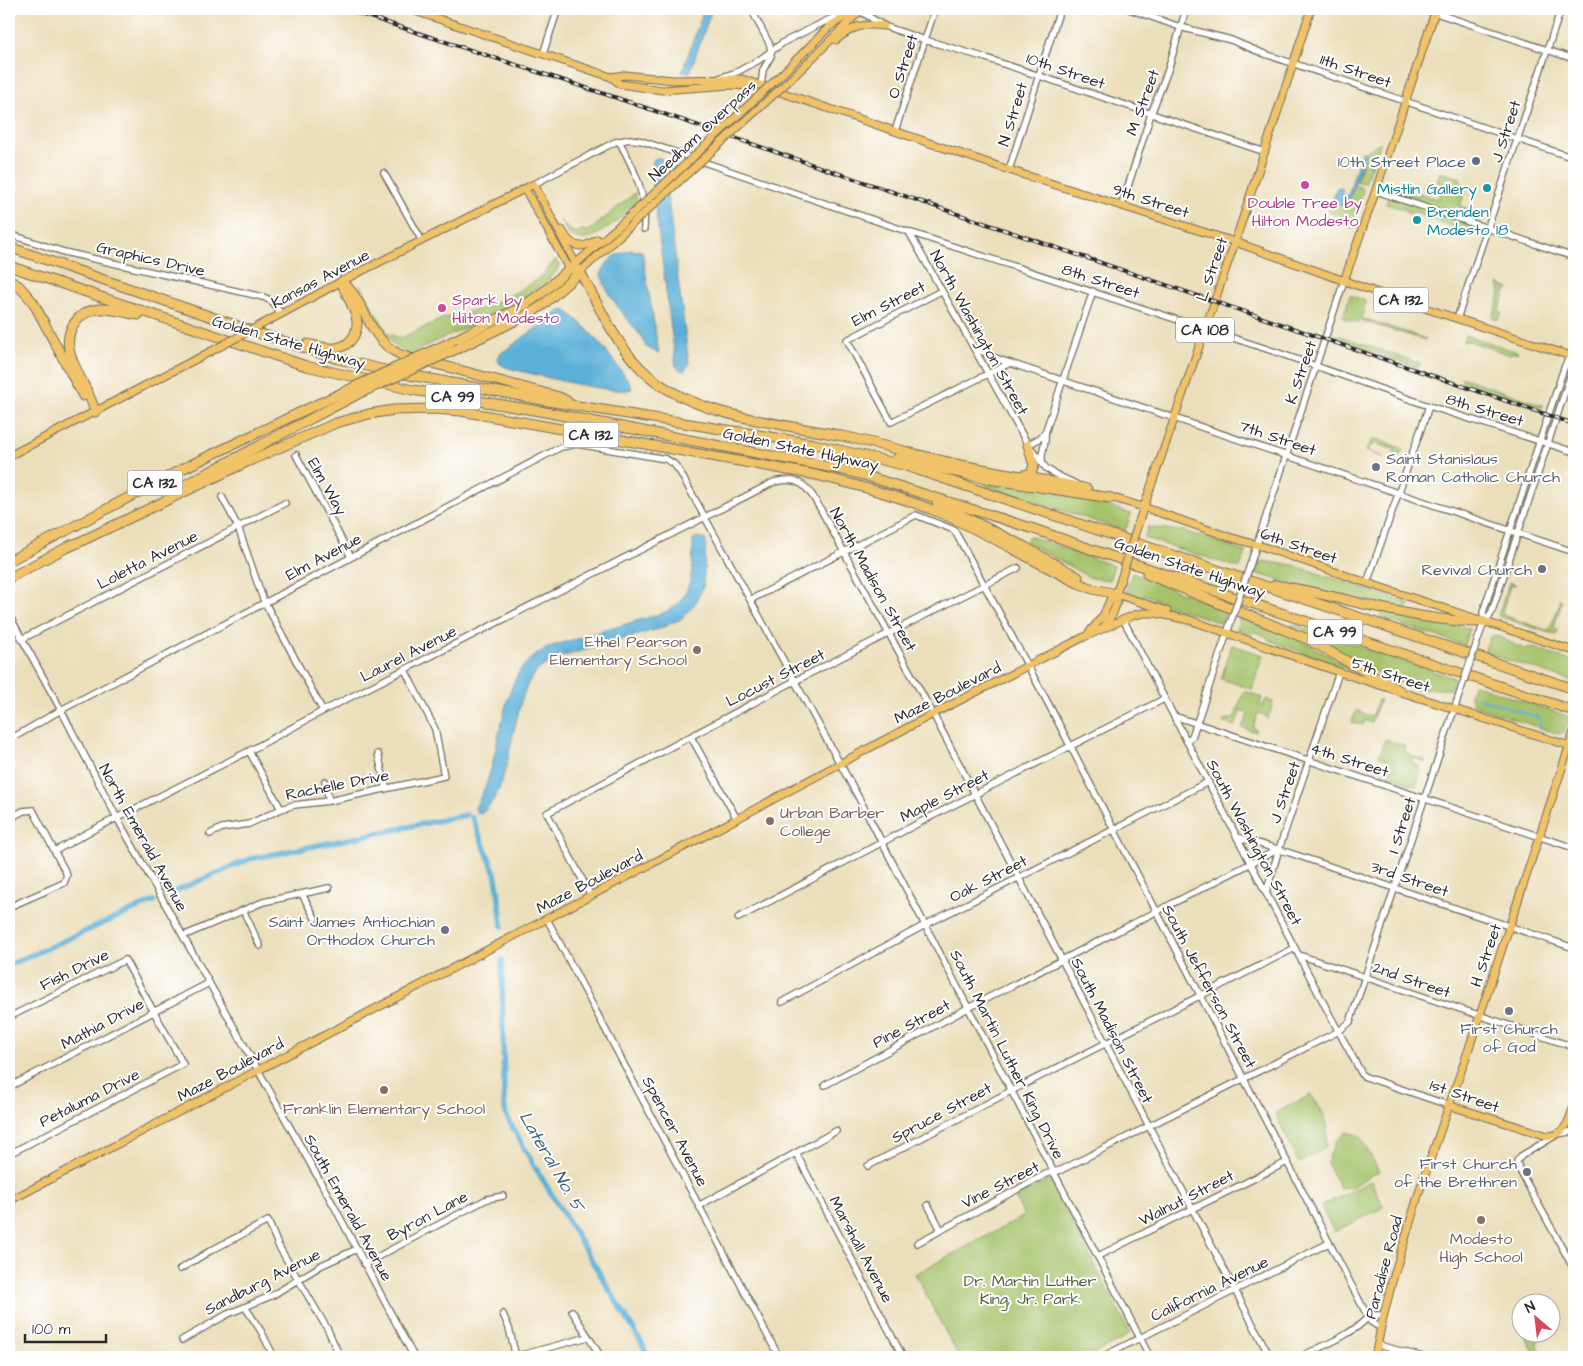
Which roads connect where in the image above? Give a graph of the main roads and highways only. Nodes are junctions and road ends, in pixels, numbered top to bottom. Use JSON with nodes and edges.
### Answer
{"nodes":[{"id":1,"x":414,"y":9,"type":"edge"},
{"id":2,"x":1311,"y":9,"type":"edge"},
{"id":3,"x":860,"y":10,"type":"edge"},
{"id":4,"x":1435,"y":11,"type":"edge"},
{"id":5,"x":884,"y":26,"type":"road end"},
{"id":6,"x":812,"y":58,"type":"junction"},
{"id":7,"x":611,"y":77,"type":"junction"},
{"id":8,"x":761,"y":85,"type":"junction"},
{"id":9,"x":525,"y":189,"type":"junction"},
{"id":10,"x":557,"y":228,"type":"junction"},
{"id":11,"x":607,"y":236,"type":"junction"},
{"id":12,"x":1234,"y":242,"type":"junction"},
{"id":13,"x":9,"y":247,"type":"edge"},
{"id":14,"x":9,"y":266,"type":"edge"},
{"id":15,"x":574,"y":268,"type":"junction"},
{"id":16,"x":9,"y":279,"type":"edge"},
{"id":17,"x":342,"y":281,"type":"junction"},
{"id":18,"x":1344,"y":281,"type":"junction"},
{"id":19,"x":176,"y":323,"type":"junction"},
{"id":20,"x":258,"y":333,"type":"junction"},
{"id":21,"x":455,"y":345,"type":"junction"},
{"id":22,"x":1573,"y":357,"type":"edge"},
{"id":23,"x":574,"y":405,"type":"junction"},
{"id":24,"x":95,"y":412,"type":"junction"},
{"id":25,"x":776,"y":438,"type":"junction"},
{"id":26,"x":1028,"y":445,"type":"road end"},
{"id":27,"x":9,"y":456,"type":"edge"},
{"id":28,"x":1022,"y":475,"type":"junction"},
{"id":29,"x":907,"y":488,"type":"junction"},
{"id":30,"x":1087,"y":489,"type":"joint"},
{"id":31,"x":1111,"y":498,"type":"junction"},
{"id":32,"x":1144,"y":507,"type":"junction"},
{"id":33,"x":69,"y":547,"type":"junction"},
{"id":34,"x":1096,"y":551,"type":"junction"},
{"id":35,"x":9,"y":561,"type":"edge"},
{"id":36,"x":9,"y":578,"type":"edge"},
{"id":37,"x":1255,"y":582,"type":"junction"},
{"id":38,"x":1116,"y":594,"type":"junction"},
{"id":39,"x":1188,"y":620,"type":"junction"},
{"id":40,"x":1484,"y":622,"type":"junction"},
{"id":41,"x":1102,"y":629,"type":"junction"},
{"id":42,"x":1084,"y":637,"type":"junction"},
{"id":43,"x":1574,"y":651,"type":"edge"},
{"id":44,"x":1574,"y":689,"type":"edge"},
{"id":45,"x":1400,"y":691,"type":"junction"},
{"id":46,"x":1574,"y":711,"type":"edge"},
{"id":47,"x":1574,"y":732,"type":"edge"},
{"id":48,"x":1573,"y":746,"type":"edge"},
{"id":49,"x":1448,"y":1105,"type":"junction"},
{"id":50,"x":1574,"y":1106,"type":"edge"},
{"id":51,"x":1421,"y":1186,"type":"joint"},
{"id":52,"x":9,"y":1201,"type":"edge"},
{"id":53,"x":1375,"y":1357,"type":"edge"}],
"edges":[{"from":1,"to":7,"type":"main road"},
{"from":2,"to":12,"type":"main road","name":"L Street","number":"CA 108"},
{"from":3,"to":6,"type":"main road","name":"Needham Overpass"},
{"from":3,"to":11,"type":"main road","name":"Needham Overpass","bridge":true},
{"from":4,"to":18,"type":"main road","name":"K Street"},
{"from":5,"to":6,"type":"main road"},
{"from":6,"to":15,"type":"main road","name":"Needham Overpass","bridge":true},
{"from":7,"to":8,"type":"main road","name":"9th Street"},
{"from":7,"to":8,"type":"main road"},
{"from":8,"to":12,"type":"main road","name":"9th Street"},
{"from":9,"to":10,"type":"main road","name":"Kansas Avenue"},
{"from":9,"to":15,"type":"main road"},
{"from":9,"to":17,"type":"main road","name":"Kansas Avenue"},
{"from":10,"to":11,"type":"main road"},
{"from":10,"to":15,"type":"main road"},
{"from":11,"to":15,"type":"main road","name":"Needham Overpass"},
{"from":12,"to":18,"type":"main road","name":"9th Street"},
{"from":12,"to":32,"type":"main road","name":"L Street","number":"CA 108"},
{"from":13,"to":20,"type":"highway","name":"Golden State Highway","number":"CA 99"},
{"from":14,"to":19,"type":"highway","name":"Golden State Highway","number":"CA 99"},
{"from":15,"to":21,"type":"highway","number":"CA 132"},
{"from":15,"to":28,"type":"highway"},
{"from":16,"to":24,"type":"highway"},
{"from":17,"to":20,"type":"highway"},
{"from":17,"to":23,"type":"highway"},
{"from":17,"to":24,"type":"main road","name":"Kansas Avenue","bridge":true},
{"from":18,"to":22,"type":"main road","name":"9th Street","number":"CA 132"},
{"from":19,"to":24,"type":"highway"},
{"from":19,"to":29,"type":"highway","name":"Golden State Highway","number":"CA 99"},
{"from":20,"to":23,"type":"highway","name":"Golden State Highway","number":"CA 99"},
{"from":21,"to":33,"type":"highway","bridge":true},
{"from":21,"to":35,"type":"highway","number":"CA 132","bridge":true},
{"from":23,"to":25,"type":"highway","name":"Golden State Highway","number":"CA 99"},
{"from":24,"to":27,"type":"main road","name":"Kansas Avenue"},
{"from":25,"to":31,"type":"highway"},
{"from":25,"to":37,"type":"highway","name":"Golden State Highway","number":"CA 99"},
{"from":26,"to":28,"type":"highway"},
{"from":28,"to":30,"type":"highway"},
{"from":29,"to":34,"type":"highway","name":"Golden State Highway","number":"CA 99"},
{"from":29,"to":38,"type":"highway"},
{"from":30,"to":31,"type":"main road","name":"6th Street"},
{"from":31,"to":32,"type":"main road","name":"6th Street"},
{"from":32,"to":38,"type":"main road","name":"L Street","number":"CA 108","bridge":true},
{"from":32,"to":40,"type":"main road","name":"6th Street"},
{"from":33,"to":36,"type":"highway","number":"CA 132"},
{"from":33,"to":38,"type":"highway","number":"CA 132"},
{"from":34,"to":45,"type":"highway"},
{"from":34,"to":46,"type":"highway","name":"Golden State Highway","number":"CA 99"},
{"from":37,"to":40,"type":"highway"},
{"from":37,"to":44,"type":"highway","name":"Golden State Highway","number":"CA 99"},
{"from":38,"to":39,"type":"main road","name":"5th Street"},
{"from":38,"to":41,"type":"main road","name":"L Street"},
{"from":38,"to":42,"type":"main road","name":"L Street"},
{"from":39,"to":41,"type":"main road","name":"Maze Boulevard"},
{"from":39,"to":45,"type":"main road","name":"5th Street"},
{"from":40,"to":43,"type":"main road","name":"6th Street"},
{"from":41,"to":42,"type":"main road","name":"Maze Boulevard"},
{"from":42,"to":52,"type":"main road","name":"Maze Boulevard"},
{"from":45,"to":48,"type":"main road","name":"5th Street"},
{"from":47,"to":48,"type":"main road","name":"H Street"},
{"from":48,"to":49,"type":"main road","name":"H Street"},
{"from":49,"to":50,"type":"main road","name":"1st Street"},
{"from":49,"to":51,"type":"main road","name":"H Street"},
{"from":51,"to":53,"type":"main road","name":"Paradise Road"}]}
